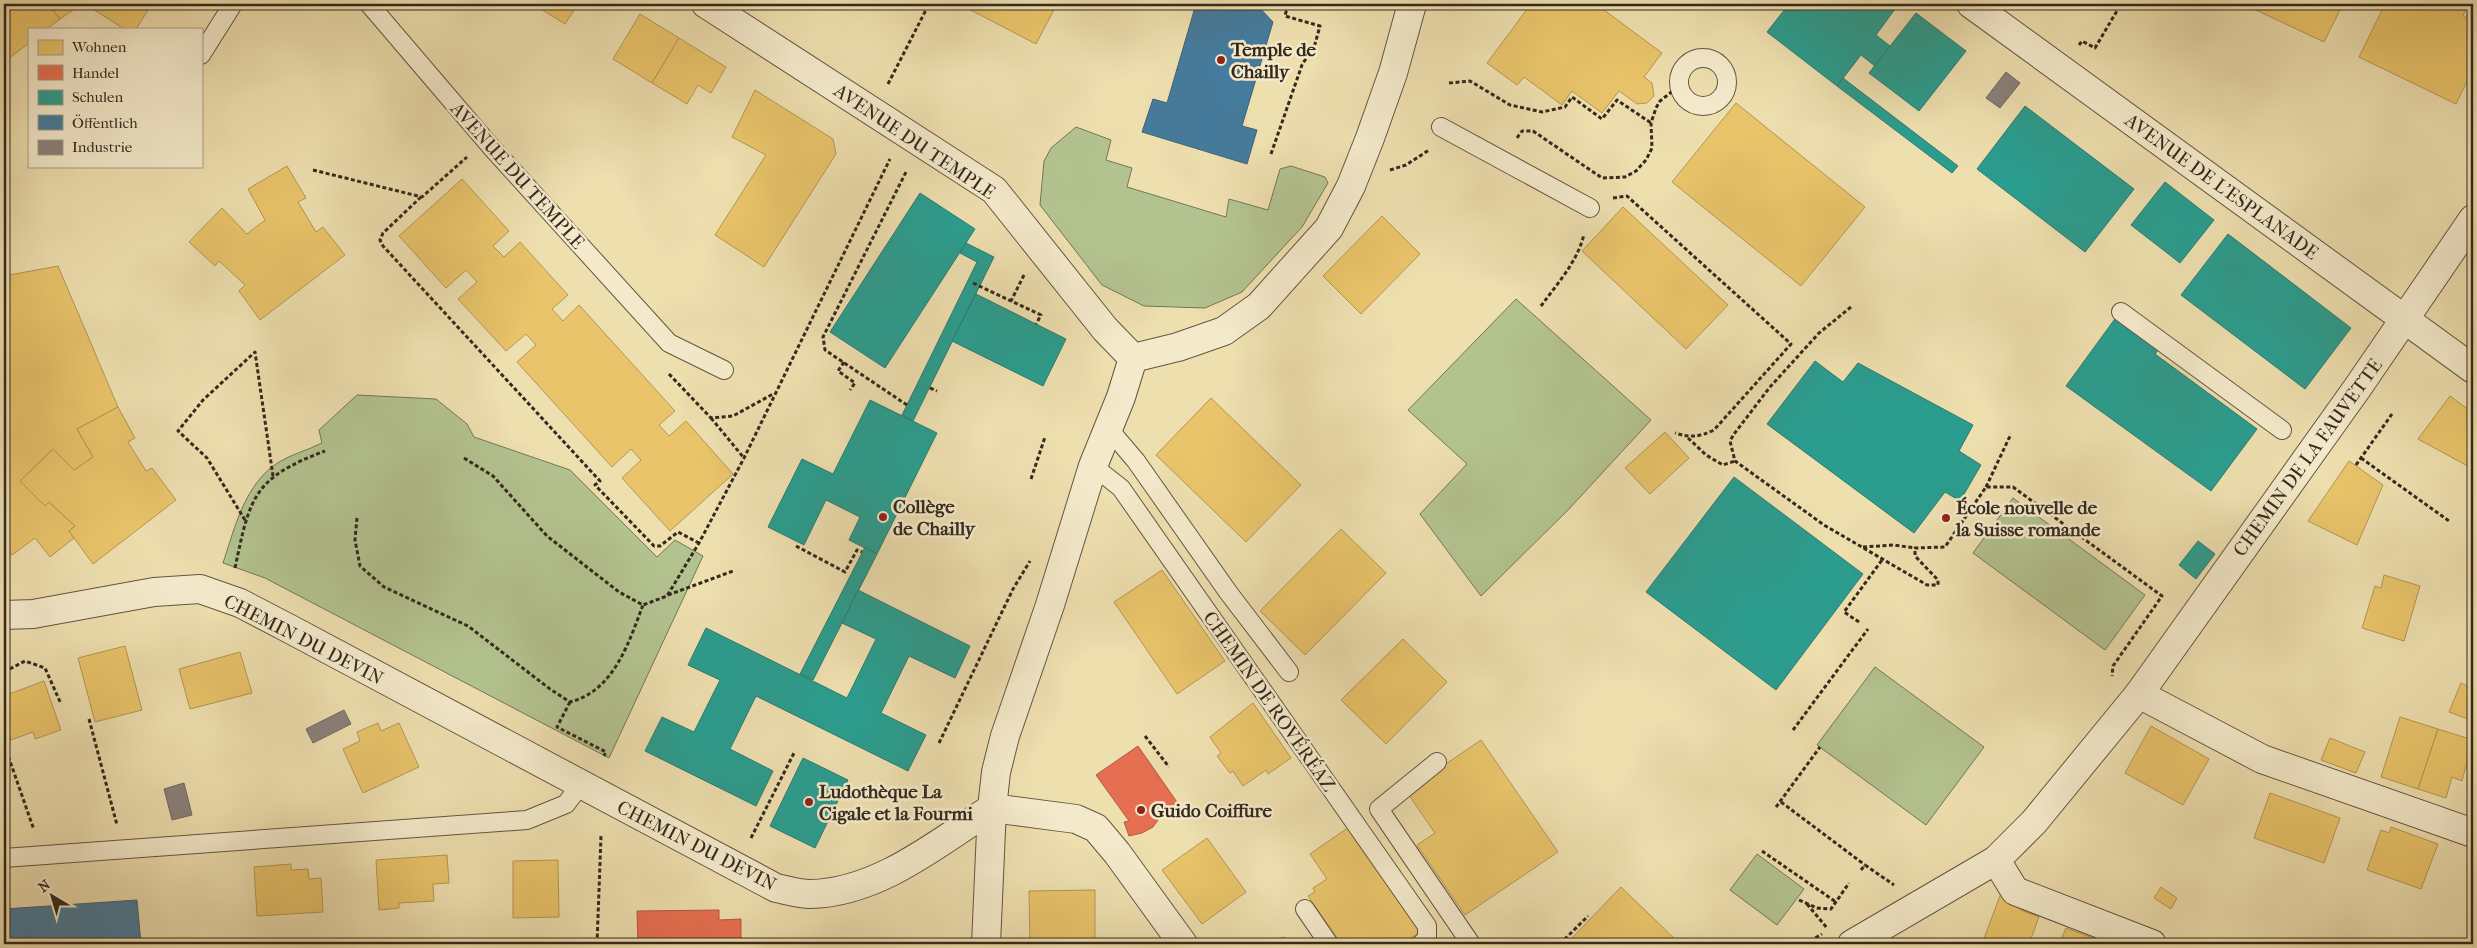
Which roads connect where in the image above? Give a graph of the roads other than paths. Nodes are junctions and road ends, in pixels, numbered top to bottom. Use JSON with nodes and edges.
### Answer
{"nodes":[{"id":1,"x":233,"y":4,"type":"edge"},
{"id":2,"x":369,"y":4,"type":"edge"},
{"id":3,"x":706,"y":4,"type":"edge"},
{"id":4,"x":1412,"y":4,"type":"edge"},
{"id":5,"x":1971,"y":4,"type":"edge"},
{"id":6,"x":202,"y":53,"type":"edge"},
{"id":7,"x":1722,"y":56,"type":"joint"},
{"id":8,"x":1441,"y":127,"type":"dead end"},
{"id":9,"x":1590,"y":208,"type":"road end"},
{"id":10,"x":2473,"y":220,"type":"edge"},
{"id":11,"x":2121,"y":312,"type":"dead end"},
{"id":12,"x":2405,"y":318,"type":"junction"},
{"id":13,"x":1133,"y":358,"type":"junction"},
{"id":14,"x":2473,"y":369,"type":"edge"},
{"id":15,"x":724,"y":370,"type":"dead end"},
{"id":16,"x":1108,"y":428,"type":"junction"},
{"id":17,"x":2282,"y":430,"type":"dead end"},
{"id":18,"x":1093,"y":466,"type":"junction"},
{"id":19,"x":4,"y":615,"type":"edge"},
{"id":20,"x":1288,"y":672,"type":"dead end"},
{"id":21,"x":2139,"y":694,"type":"junction"},
{"id":22,"x":1437,"y":762,"type":"dead end"},
{"id":23,"x":582,"y":784,"type":"junction"},
{"id":24,"x":992,"y":808,"type":"junction"},
{"id":25,"x":2473,"y":833,"type":"edge"},
{"id":26,"x":4,"y":858,"type":"edge"},
{"id":27,"x":1996,"y":860,"type":"junction"},
{"id":28,"x":1305,"y":909,"type":"dead end"},
{"id":29,"x":986,"y":944,"type":"edge"},
{"id":30,"x":1183,"y":944,"type":"edge"},
{"id":31,"x":1329,"y":944,"type":"edge"},
{"id":32,"x":1422,"y":944,"type":"edge"},
{"id":33,"x":1471,"y":944,"type":"edge"},
{"id":34,"x":1852,"y":944,"type":"edge"},
{"id":35,"x":2152,"y":944,"type":"edge"}],
"edges":[{"from":1,"to":6,"type":"lane"},
{"from":2,"to":15,"type":"lane","name":"AVENUE DU TEMPLE"},
{"from":3,"to":13,"type":"street","name":"AVENUE DU TEMPLE"},
{"from":4,"to":13,"type":"street"},
{"from":5,"to":12,"type":"street","name":"AVENUE DE L'ESPLANADE"},
{"from":7,"to":7,"type":"lane"},
{"from":8,"to":9,"type":"lane"},
{"from":10,"to":12,"type":"street","name":"CHEMIN DE LA FAUVETTE"},
{"from":11,"to":17,"type":"lane"},
{"from":12,"to":14,"type":"street","name":"AVENUE DE L'ESPLANADE"},
{"from":12,"to":21,"type":"street","name":"CHEMIN DE LA FAUVETTE"},
{"from":13,"to":16,"type":"street"},
{"from":16,"to":18,"type":"street"},
{"from":16,"to":20,"type":"lane"},
{"from":18,"to":24,"type":"street"},
{"from":18,"to":32,"type":"lane","name":"CHEMIN DE ROVÉRÉAZ"},
{"from":19,"to":23,"type":"street","name":"CHEMIN DU DEVIN"},
{"from":21,"to":25,"type":"street"},
{"from":21,"to":27,"type":"street","name":"CHEMIN DE LA FAUVETTE"},
{"from":22,"to":33,"type":"lane"},
{"from":23,"to":24,"type":"street","name":"CHEMIN DU DEVIN"},
{"from":23,"to":26,"type":"lane"},
{"from":24,"to":29,"type":"street"},
{"from":24,"to":30,"type":"street"},
{"from":27,"to":34,"type":"street","name":"CHEMIN DE LA FAUVETTE"},
{"from":27,"to":35,"type":"street"},
{"from":28,"to":31,"type":"lane"}]}
